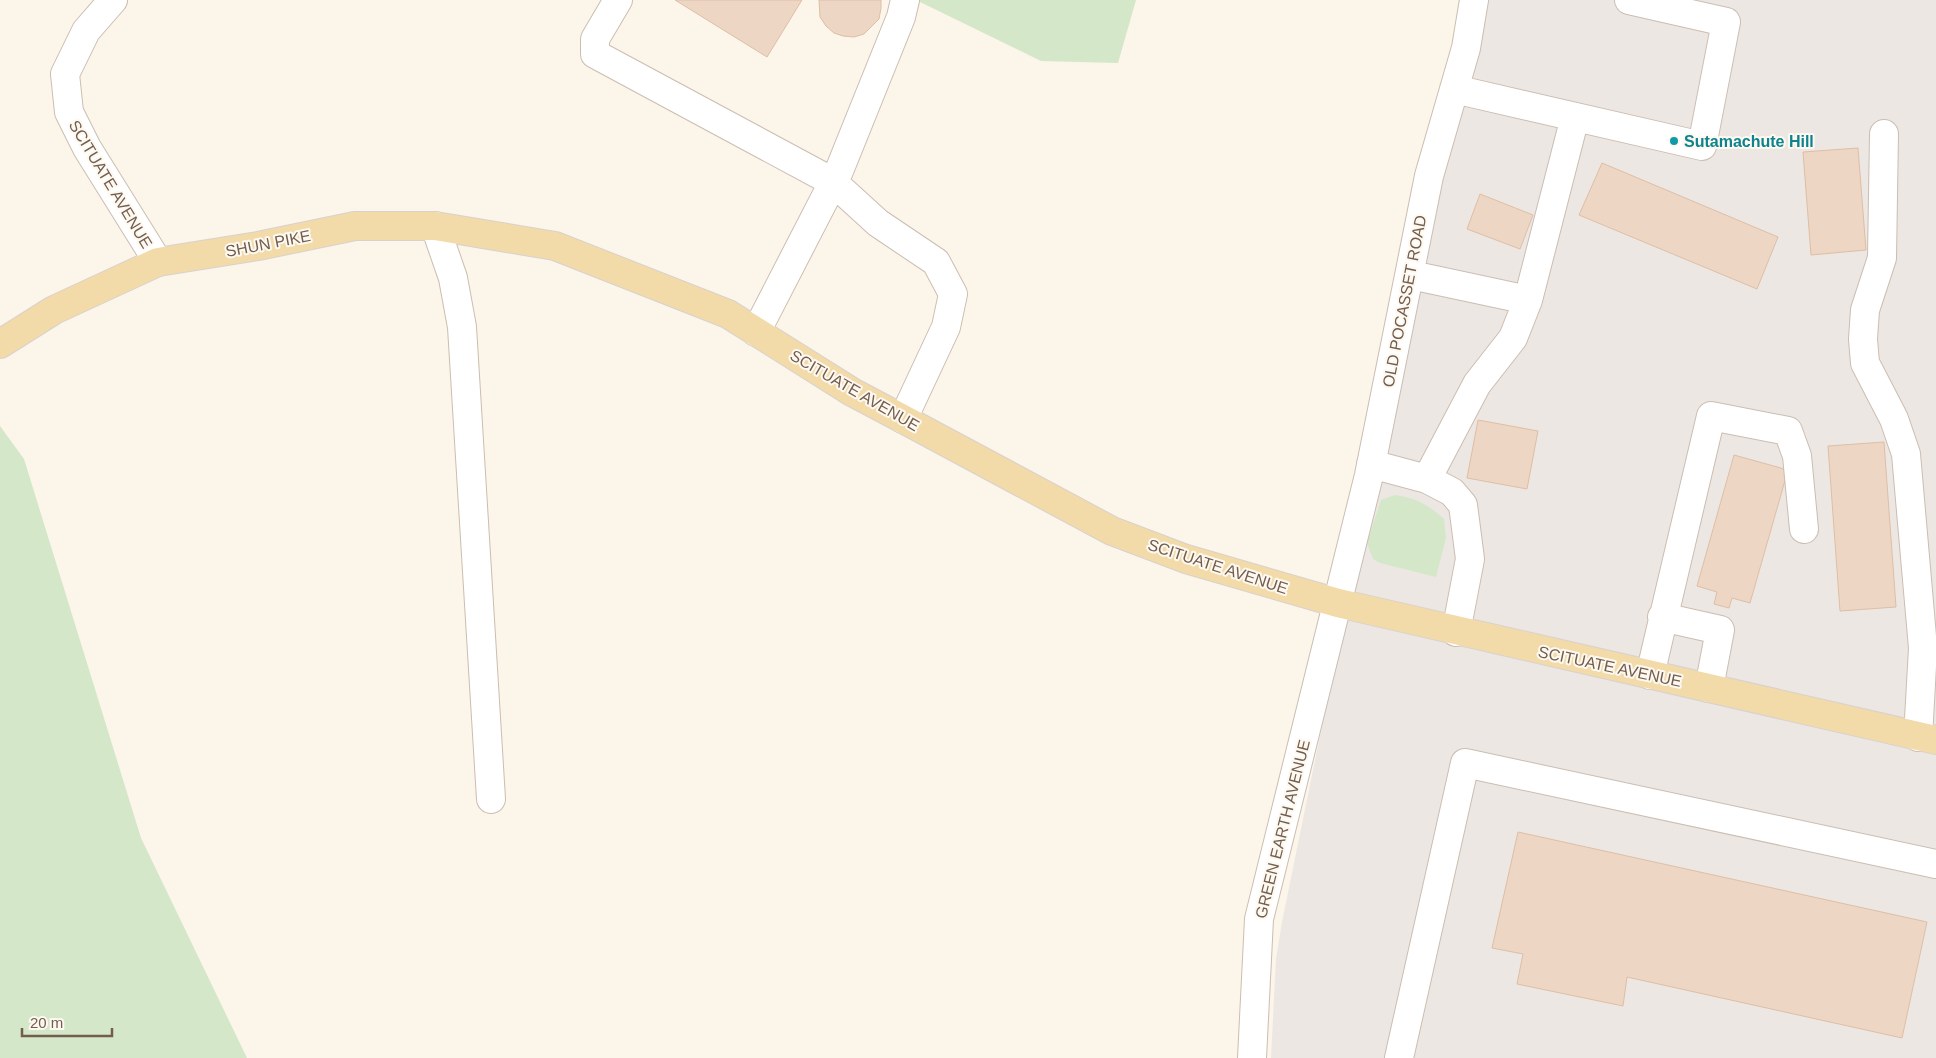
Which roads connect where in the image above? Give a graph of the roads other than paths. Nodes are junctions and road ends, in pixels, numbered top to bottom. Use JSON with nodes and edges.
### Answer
{"nodes":[{"id":1,"x":113,"y":0,"type":"edge"},
{"id":2,"x":618,"y":0,"type":"edge"},
{"id":3,"x":905,"y":0,"type":"edge"},
{"id":4,"x":1474,"y":0,"type":"edge"},
{"id":5,"x":1629,"y":0,"type":"edge"},
{"id":6,"x":1454,"y":89,"type":"junction"},
{"id":7,"x":1575,"y":117,"type":"junction"},
{"id":8,"x":1884,"y":134,"type":"dead end"},
{"id":9,"x":833,"y":182,"type":"junction"},
{"id":10,"x":435,"y":226,"type":"junction"},
{"id":11,"x":555,"y":246,"type":"joint"},
{"id":12,"x":158,"y":262,"type":"junction"},
{"id":13,"x":1411,"y":275,"type":"junction"},
{"id":14,"x":1528,"y":300,"type":"junction"},
{"id":15,"x":756,"y":332,"type":"junction"},
{"id":16,"x":0,"y":344,"type":"edge"},
{"id":17,"x":903,"y":419,"type":"junction"},
{"id":18,"x":1371,"y":464,"type":"junction"},
{"id":19,"x":1427,"y":479,"type":"junction"},
{"id":20,"x":1804,"y":529,"type":"dead end"},
{"id":21,"x":1338,"y":603,"type":"junction"},
{"id":22,"x":1662,"y":617,"type":"junction"},
{"id":23,"x":1456,"y":632,"type":"junction"},
{"id":24,"x":1650,"y":675,"type":"junction"},
{"id":25,"x":1708,"y":688,"type":"junction"},
{"id":26,"x":1927,"y":739,"type":"edge"},
{"id":27,"x":491,"y":799,"type":"dead end"},
{"id":28,"x":1936,"y":864,"type":"edge"},
{"id":29,"x":1252,"y":1058,"type":"edge"},
{"id":30,"x":1399,"y":1058,"type":"edge"}],
"edges":[{"from":1,"to":12,"type":"street","name":"SCITUATE AVENUE"},
{"from":2,"to":9,"type":"street"},
{"from":3,"to":9,"type":"street"},
{"from":4,"to":6,"type":"street","name":"OLD POCASSET ROAD"},
{"from":5,"to":7,"type":"street"},
{"from":6,"to":7,"type":"street"},
{"from":6,"to":13,"type":"street","name":"OLD POCASSET ROAD"},
{"from":7,"to":14,"type":"street"},
{"from":8,"to":26,"type":"street"},
{"from":9,"to":15,"type":"street"},
{"from":9,"to":17,"type":"street"},
{"from":10,"to":11,"type":"main road","name":"SHUN PIKE"},
{"from":10,"to":12,"type":"main road","name":"SHUN PIKE"},
{"from":10,"to":27,"type":"street"},
{"from":11,"to":15,"type":"main road","name":"SCITUATE AVENUE"},
{"from":12,"to":16,"type":"main road","name":"SHUN PIKE"},
{"from":13,"to":14,"type":"street"},
{"from":13,"to":18,"type":"street","name":"OLD POCASSET ROAD"},
{"from":14,"to":19,"type":"street"},
{"from":15,"to":17,"type":"main road","name":"SCITUATE AVENUE"},
{"from":17,"to":21,"type":"main road","name":"SCITUATE AVENUE"},
{"from":18,"to":19,"type":"street"},
{"from":18,"to":21,"type":"street","name":"OLD POCASSET ROAD"},
{"from":19,"to":23,"type":"street"},
{"from":20,"to":22,"type":"street"},
{"from":21,"to":23,"type":"main road","name":"SCITUATE AVENUE"},
{"from":21,"to":29,"type":"street","name":"GREEN EARTH AVENUE"},
{"from":22,"to":24,"type":"street"},
{"from":22,"to":25,"type":"street"},
{"from":23,"to":24,"type":"main road","name":"SCITUATE AVENUE"},
{"from":24,"to":25,"type":"main road","name":"SCITUATE AVENUE"},
{"from":25,"to":26,"type":"main road","name":"SCITUATE AVENUE"},
{"from":28,"to":30,"type":"street"}]}
